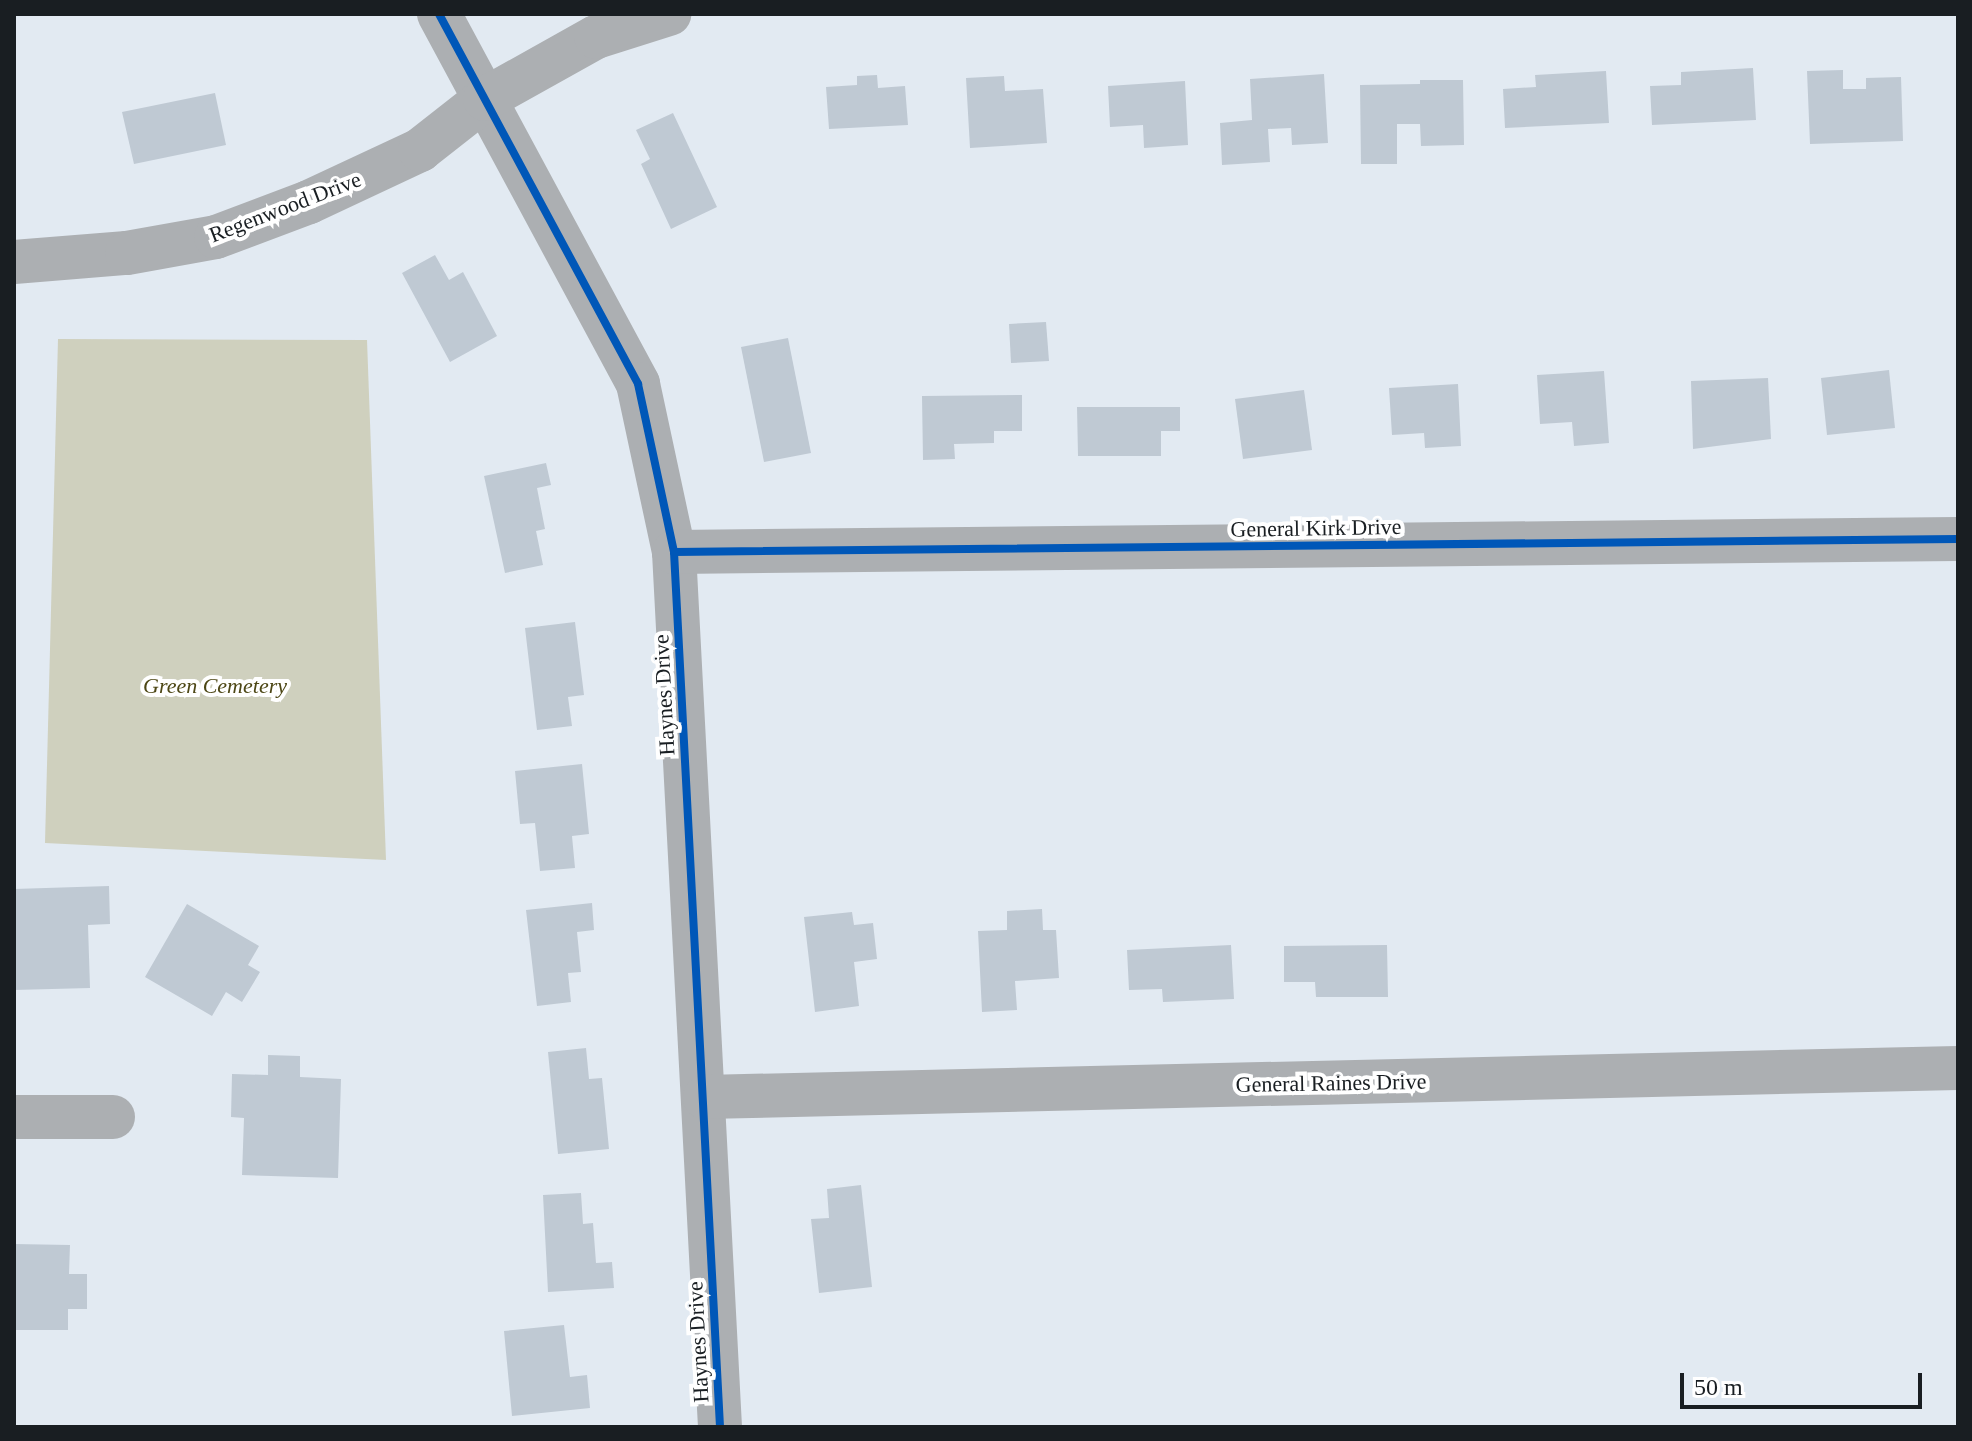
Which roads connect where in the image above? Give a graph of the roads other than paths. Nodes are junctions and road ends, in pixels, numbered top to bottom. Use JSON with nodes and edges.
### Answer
{"nodes":[{"id":1,"x":439,"y":14,"type":"edge"},
{"id":2,"x":669,"y":14,"type":"edge"},
{"id":3,"x":485,"y":99,"type":"junction"},
{"id":4,"x":14,"y":262,"type":"edge"},
{"id":5,"x":1958,"y":539,"type":"edge"},
{"id":6,"x":674,"y":552,"type":"junction"},
{"id":7,"x":1958,"y":1068,"type":"edge"},
{"id":8,"x":705,"y":1097,"type":"junction"},
{"id":9,"x":14,"y":1117,"type":"edge"},
{"id":10,"x":113,"y":1117,"type":"dead end"},
{"id":11,"x":720,"y":1427,"type":"edge"}],
"edges":[{"from":1,"to":3,"type":"street","name":"Haynes Drive"},
{"from":2,"to":3,"type":"street","name":"Regenwood Drive"},
{"from":3,"to":4,"type":"street","name":"Regenwood Drive"},
{"from":3,"to":6,"type":"street","name":"Haynes Drive"},
{"from":5,"to":6,"type":"street","name":"General Kirk Drive"},
{"from":6,"to":8,"type":"street","name":"Haynes Drive"},
{"from":7,"to":8,"type":"street","name":"General Raines Drive"},
{"from":8,"to":11,"type":"street","name":"Haynes Drive"},
{"from":9,"to":10,"type":"street"}]}
